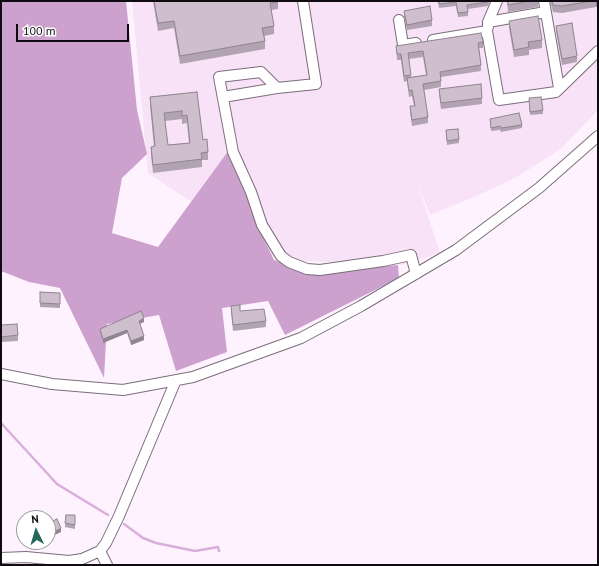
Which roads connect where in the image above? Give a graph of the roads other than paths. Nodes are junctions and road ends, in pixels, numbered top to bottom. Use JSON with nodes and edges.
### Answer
{"nodes":[{"id":1,"x":303,"y":1,"type":"edge"},
{"id":2,"x":497,"y":1,"type":"edge"},
{"id":3,"x":544,"y":1,"type":"edge"},
{"id":4,"x":546,"y":12,"type":"junction"},
{"id":5,"x":399,"y":20,"type":"dead end"},
{"id":6,"x":488,"y":27,"type":"junction"},
{"id":7,"x":598,"y":51,"type":"edge"},
{"id":8,"x":277,"y":88,"type":"junction"},
{"id":9,"x":559,"y":88,"type":"junction"},
{"id":10,"x":223,"y":97,"type":"junction"},
{"id":11,"x":598,"y":136,"type":"edge"},
{"id":12,"x":416,"y":274,"type":"junction"},
{"id":13,"x":1,"y":374,"type":"edge"},
{"id":14,"x":176,"y":380,"type":"junction"},
{"id":15,"x":100,"y":551,"type":"junction"},
{"id":16,"x":1,"y":558,"type":"edge"},
{"id":17,"x":106,"y":565,"type":"edge"}],
"edges":[{"from":1,"to":8,"type":"street"},
{"from":2,"to":6,"type":"street"},
{"from":3,"to":4,"type":"street"},
{"from":4,"to":6,"type":"street"},
{"from":4,"to":9,"type":"street"},
{"from":5,"to":6,"type":"street"},
{"from":6,"to":9,"type":"street"},
{"from":7,"to":9,"type":"street"},
{"from":8,"to":10,"type":"street"},
{"from":8,"to":10,"type":"street"},
{"from":10,"to":12,"type":"street"},
{"from":11,"to":12,"type":"street"},
{"from":12,"to":14,"type":"street"},
{"from":13,"to":14,"type":"street"},
{"from":14,"to":15,"type":"street"},
{"from":15,"to":16,"type":"street"},
{"from":15,"to":17,"type":"street"}]}
